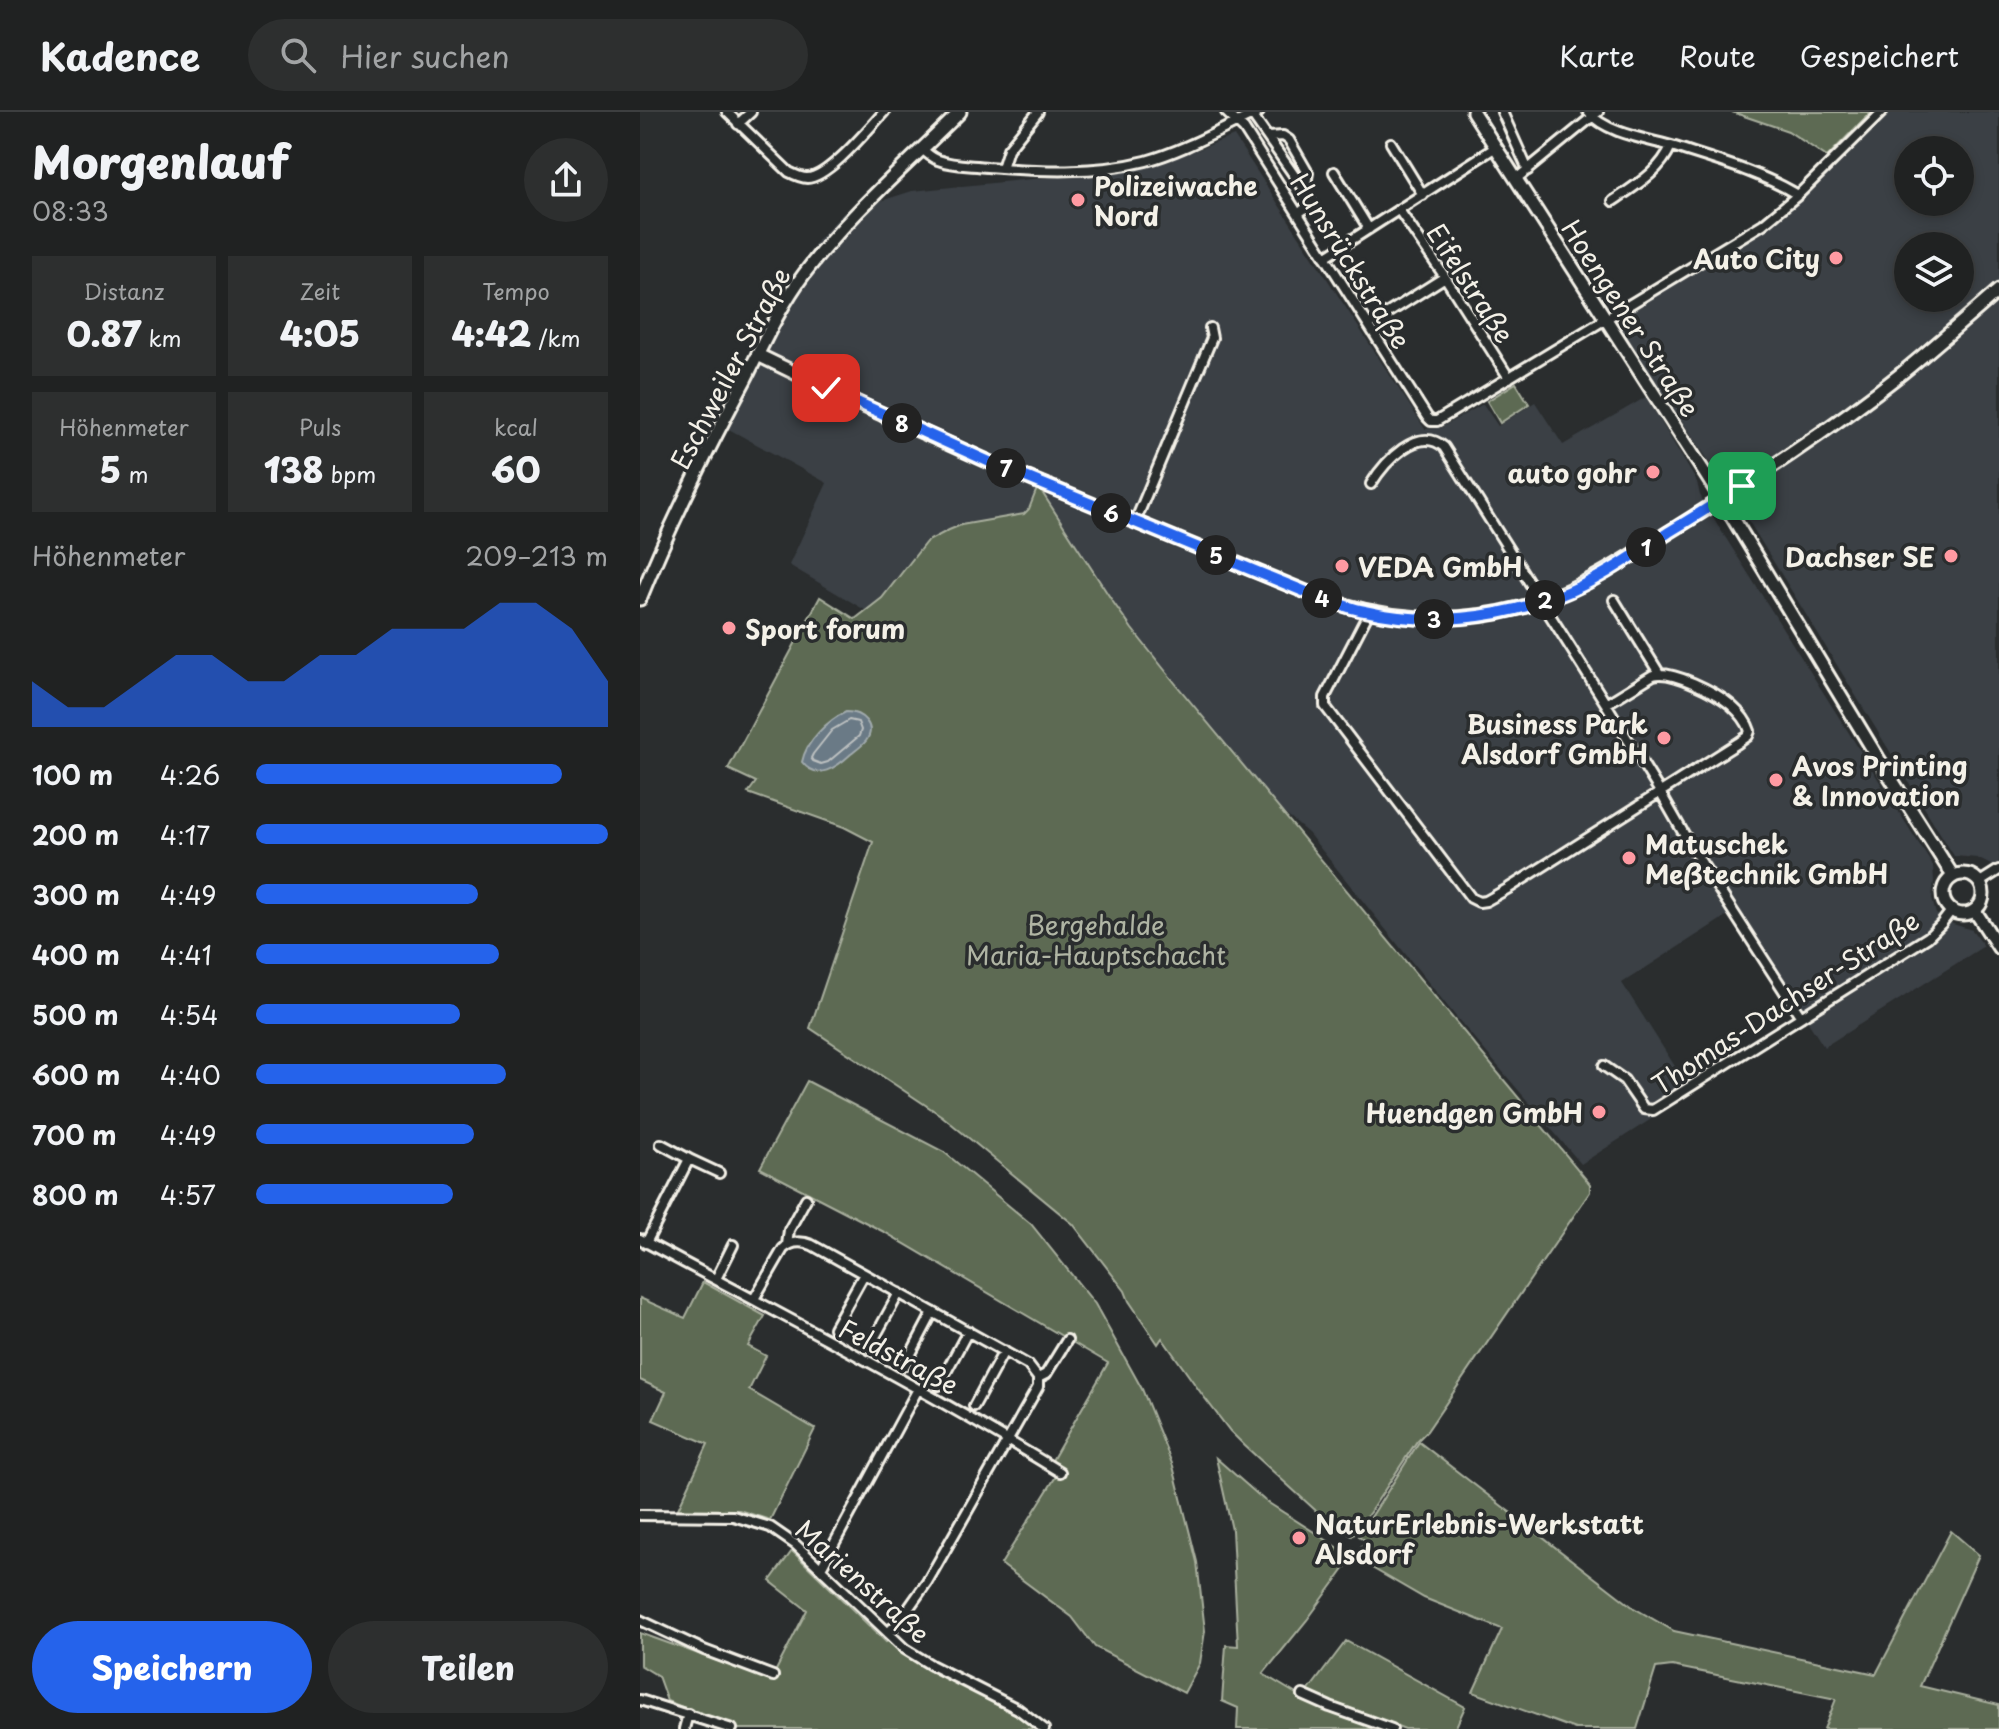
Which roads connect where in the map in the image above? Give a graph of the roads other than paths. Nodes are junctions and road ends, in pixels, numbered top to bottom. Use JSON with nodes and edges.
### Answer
{"nodes":[{"id":1,"x":727,"y":112,"type":"edge"},
{"id":2,"x":751,"y":112,"type":"edge"},
{"id":3,"x":884,"y":112,"type":"edge"},
{"id":4,"x":960,"y":112,"type":"edge"},
{"id":5,"x":1038,"y":112,"type":"edge"},
{"id":6,"x":1226,"y":112,"type":"edge"},
{"id":7,"x":1473,"y":112,"type":"edge"},
{"id":8,"x":1502,"y":112,"type":"edge"},
{"id":9,"x":1882,"y":112,"type":"edge"},
{"id":10,"x":1255,"y":114,"type":"edge"},
{"id":11,"x":1593,"y":114,"type":"edge"},
{"id":12,"x":1237,"y":122,"type":"junction"},
{"id":13,"x":738,"y":124,"type":"junction"},
{"id":14,"x":1268,"y":137,"type":"junction"},
{"id":15,"x":1391,"y":143,"type":"dead end"},
{"id":16,"x":1671,"y":146,"type":"junction"},
{"id":17,"x":1496,"y":147,"type":"junction"},
{"id":18,"x":923,"y":150,"type":"junction"},
{"id":19,"x":1002,"y":168,"type":"junction"},
{"id":20,"x":1528,"y":170,"type":"junction"},
{"id":21,"x":1334,"y":172,"type":"dead end"},
{"id":22,"x":1516,"y":179,"type":"junction"},
{"id":23,"x":1305,"y":189,"type":"junction"},
{"id":24,"x":1423,"y":195,"type":"junction"},
{"id":25,"x":1798,"y":195,"type":"junction"},
{"id":26,"x":1613,"y":201,"type":"dead end"},
{"id":27,"x":1399,"y":210,"type":"junction"},
{"id":28,"x":1298,"y":214,"type":"junction"},
{"id":29,"x":1369,"y":229,"type":"junction"},
{"id":30,"x":1325,"y":257,"type":"junction"},
{"id":31,"x":1445,"y":277,"type":"junction"},
{"id":32,"x":1999,"y":290,"type":"edge"},
{"id":33,"x":1605,"y":318,"type":"junction"},
{"id":34,"x":1369,"y":325,"type":"junction"},
{"id":35,"x":1210,"y":328,"type":"dead end"},
{"id":36,"x":758,"y":355,"type":"junction"},
{"id":37,"x":1509,"y":378,"type":"junction"},
{"id":38,"x":1371,"y":484,"type":"dead end"},
{"id":39,"x":1722,"y":500,"type":"junction"},
{"id":40,"x":1135,"y":522,"type":"junction"},
{"id":41,"x":640,"y":599,"type":"edge"},
{"id":42,"x":1614,"y":600,"type":"dead end"},
{"id":43,"x":1541,"y":602,"type":"junction"},
{"id":44,"x":1369,"y":612,"type":"junction"},
{"id":45,"x":1659,"y":673,"type":"junction"},
{"id":46,"x":1606,"y":704,"type":"junction"},
{"id":47,"x":1660,"y":792,"type":"junction"},
{"id":48,"x":1999,"y":870,"type":"edge"},
{"id":49,"x":1953,"y":876,"type":"junction"},
{"id":50,"x":1980,"y":882,"type":"junction"},
{"id":51,"x":1951,"y":911,"type":"junction"},
{"id":52,"x":1975,"y":911,"type":"junction"},
{"id":53,"x":1999,"y":948,"type":"edge"},
{"id":54,"x":1801,"y":1017,"type":"junction"},
{"id":55,"x":1604,"y":1066,"type":"dead end"},
{"id":56,"x":661,"y":1144,"type":"dead end"},
{"id":57,"x":689,"y":1159,"type":"junction"},
{"id":58,"x":719,"y":1173,"type":"dead end"},
{"id":59,"x":806,"y":1199,"type":"dead end"},
{"id":60,"x":643,"y":1241,"type":"edge"},
{"id":61,"x":733,"y":1245,"type":"dead end"},
{"id":62,"x":787,"y":1245,"type":"junction"},
{"id":63,"x":864,"y":1274,"type":"junction"},
{"id":64,"x":716,"y":1279,"type":"junction"},
{"id":65,"x":899,"y":1293,"type":"junction"},
{"id":66,"x":754,"y":1299,"type":"junction"},
{"id":67,"x":933,"y":1312,"type":"junction"},
{"id":68,"x":834,"y":1328,"type":"dead end"},
{"id":69,"x":968,"y":1331,"type":"junction"},
{"id":70,"x":1067,"y":1340,"type":"dead end"},
{"id":71,"x":870,"y":1346,"type":"dead end"},
{"id":72,"x":1004,"y":1351,"type":"junction"},
{"id":73,"x":905,"y":1365,"type":"dead end"},
{"id":74,"x":1038,"y":1378,"type":"junction"},
{"id":75,"x":939,"y":1385,"type":"dead end"},
{"id":76,"x":918,"y":1389,"type":"junction"},
{"id":77,"x":974,"y":1406,"type":"dead end"},
{"id":78,"x":1008,"y":1440,"type":"junction"},
{"id":79,"x":1060,"y":1472,"type":"dead end"},
{"id":80,"x":640,"y":1515,"type":"edge"},
{"id":81,"x":821,"y":1568,"type":"junction"},
{"id":82,"x":640,"y":1620,"type":"edge"},
{"id":83,"x":888,"y":1633,"type":"junction"},
{"id":84,"x":773,"y":1676,"type":"dead end"},
{"id":85,"x":1303,"y":1695,"type":"dead end"},
{"id":86,"x":640,"y":1700,"type":"edge"},
{"id":87,"x":688,"y":1714,"type":"junction"},
{"id":88,"x":684,"y":1729,"type":"edge"},
{"id":89,"x":732,"y":1729,"type":"edge"},
{"id":90,"x":1044,"y":1729,"type":"edge"},
{"id":91,"x":1392,"y":1729,"type":"edge"}],
"edges":[{"from":1,"to":13,"type":"street"},
{"from":2,"to":13,"type":"street"},
{"from":3,"to":13,"type":"street"},
{"from":4,"to":18,"type":"street","name":"Eschweiler Straße"},
{"from":5,"to":19,"type":"street"},
{"from":6,"to":12,"type":"street","name":"Hunsrückstraße"},
{"from":7,"to":17,"type":"street","name":"Hoengener Straße"},
{"from":8,"to":20,"type":"street"},
{"from":9,"to":25,"type":"street"},
{"from":10,"to":12,"type":"street"},
{"from":10,"to":14,"type":"street"},
{"from":11,"to":16,"type":"street"},
{"from":11,"to":20,"type":"street"},
{"from":12,"to":19,"type":"street"},
{"from":12,"to":28,"type":"street","name":"Hunsrückstraße"},
{"from":14,"to":23,"type":"street"},
{"from":14,"to":23,"type":"street"},
{"from":15,"to":24,"type":"street"},
{"from":16,"to":25,"type":"street"},
{"from":16,"to":26,"type":"street"},
{"from":17,"to":22,"type":"street","name":"Hoengener Straße"},
{"from":17,"to":24,"type":"street"},
{"from":18,"to":19,"type":"street"},
{"from":18,"to":36,"type":"street","name":"Eschweiler Straße"},
{"from":20,"to":22,"type":"street"},
{"from":21,"to":29,"type":"street"},
{"from":22,"to":33,"type":"street","name":"Hoengener Straße"},
{"from":23,"to":28,"type":"street"},
{"from":24,"to":27,"type":"street"},
{"from":25,"to":33,"type":"street"},
{"from":27,"to":29,"type":"street"},
{"from":27,"to":31,"type":"street","name":"Eifelstraße"},
{"from":28,"to":30,"type":"street","name":"Hunsrückstraße"},
{"from":29,"to":30,"type":"street"},
{"from":30,"to":34,"type":"street","name":"Hunsrückstraße"},
{"from":31,"to":34,"type":"street"},
{"from":31,"to":37,"type":"street","name":"Eifelstraße"},
{"from":32,"to":39,"type":"street"},
{"from":33,"to":37,"type":"street"},
{"from":33,"to":39,"type":"street","name":"Hoengener Straße"},
{"from":34,"to":37,"type":"street","name":"Hunsrückstraße"},
{"from":35,"to":40,"type":"street"},
{"from":36,"to":40,"type":"street"},
{"from":36,"to":41,"type":"street","name":"Eschweiler Straße"},
{"from":38,"to":43,"type":"street"},
{"from":39,"to":43,"type":"street"},
{"from":39,"to":49,"type":"street","name":"Hoengener Straße"},
{"from":40,"to":44,"type":"street"},
{"from":42,"to":45,"type":"street"},
{"from":43,"to":44,"type":"street"},
{"from":43,"to":46,"type":"street"},
{"from":44,"to":47,"type":"street"},
{"from":45,"to":46,"type":"street"},
{"from":45,"to":47,"type":"street"},
{"from":46,"to":47,"type":"street"},
{"from":47,"to":54,"type":"street"},
{"from":48,"to":50,"type":"street"},
{"from":49,"to":50,"type":"street"},
{"from":49,"to":51,"type":"street"},
{"from":50,"to":52,"type":"street"},
{"from":51,"to":52,"type":"street"},
{"from":51,"to":54,"type":"street","name":"Thomas-Dachser-Straße"},
{"from":52,"to":53,"type":"street"},
{"from":54,"to":55,"type":"street","name":"Thomas-Dachser-Straße"},
{"from":56,"to":57,"type":"street"},
{"from":57,"to":58,"type":"street"},
{"from":57,"to":60,"type":"street","name":"Feldstraße"},
{"from":59,"to":62,"type":"street"},
{"from":60,"to":64,"type":"street","name":"Feldstraße"},
{"from":61,"to":64,"type":"street"},
{"from":62,"to":63,"type":"street"},
{"from":62,"to":66,"type":"street"},
{"from":63,"to":65,"type":"street"},
{"from":63,"to":68,"type":"street"},
{"from":64,"to":66,"type":"street","name":"Feldstraße"},
{"from":65,"to":67,"type":"street"},
{"from":65,"to":71,"type":"street"},
{"from":66,"to":76,"type":"street","name":"Feldstraße"},
{"from":67,"to":69,"type":"street"},
{"from":67,"to":73,"type":"street"},
{"from":69,"to":72,"type":"street"},
{"from":69,"to":75,"type":"street"},
{"from":70,"to":74,"type":"street"},
{"from":72,"to":74,"type":"street"},
{"from":72,"to":77,"type":"street"},
{"from":74,"to":78,"type":"street"},
{"from":76,"to":78,"type":"street","name":"Feldstraße"},
{"from":76,"to":81,"type":"street"},
{"from":78,"to":79,"type":"street","name":"Feldstraße"},
{"from":78,"to":83,"type":"street"},
{"from":80,"to":81,"type":"street","name":"Marienstraße"},
{"from":81,"to":83,"type":"street","name":"Marienstraße"},
{"from":82,"to":84,"type":"street"},
{"from":83,"to":90,"type":"street","name":"Marienstraße"},
{"from":85,"to":91,"type":"street"},
{"from":86,"to":87,"type":"street"},
{"from":87,"to":88,"type":"street"},
{"from":87,"to":89,"type":"street"}]}
